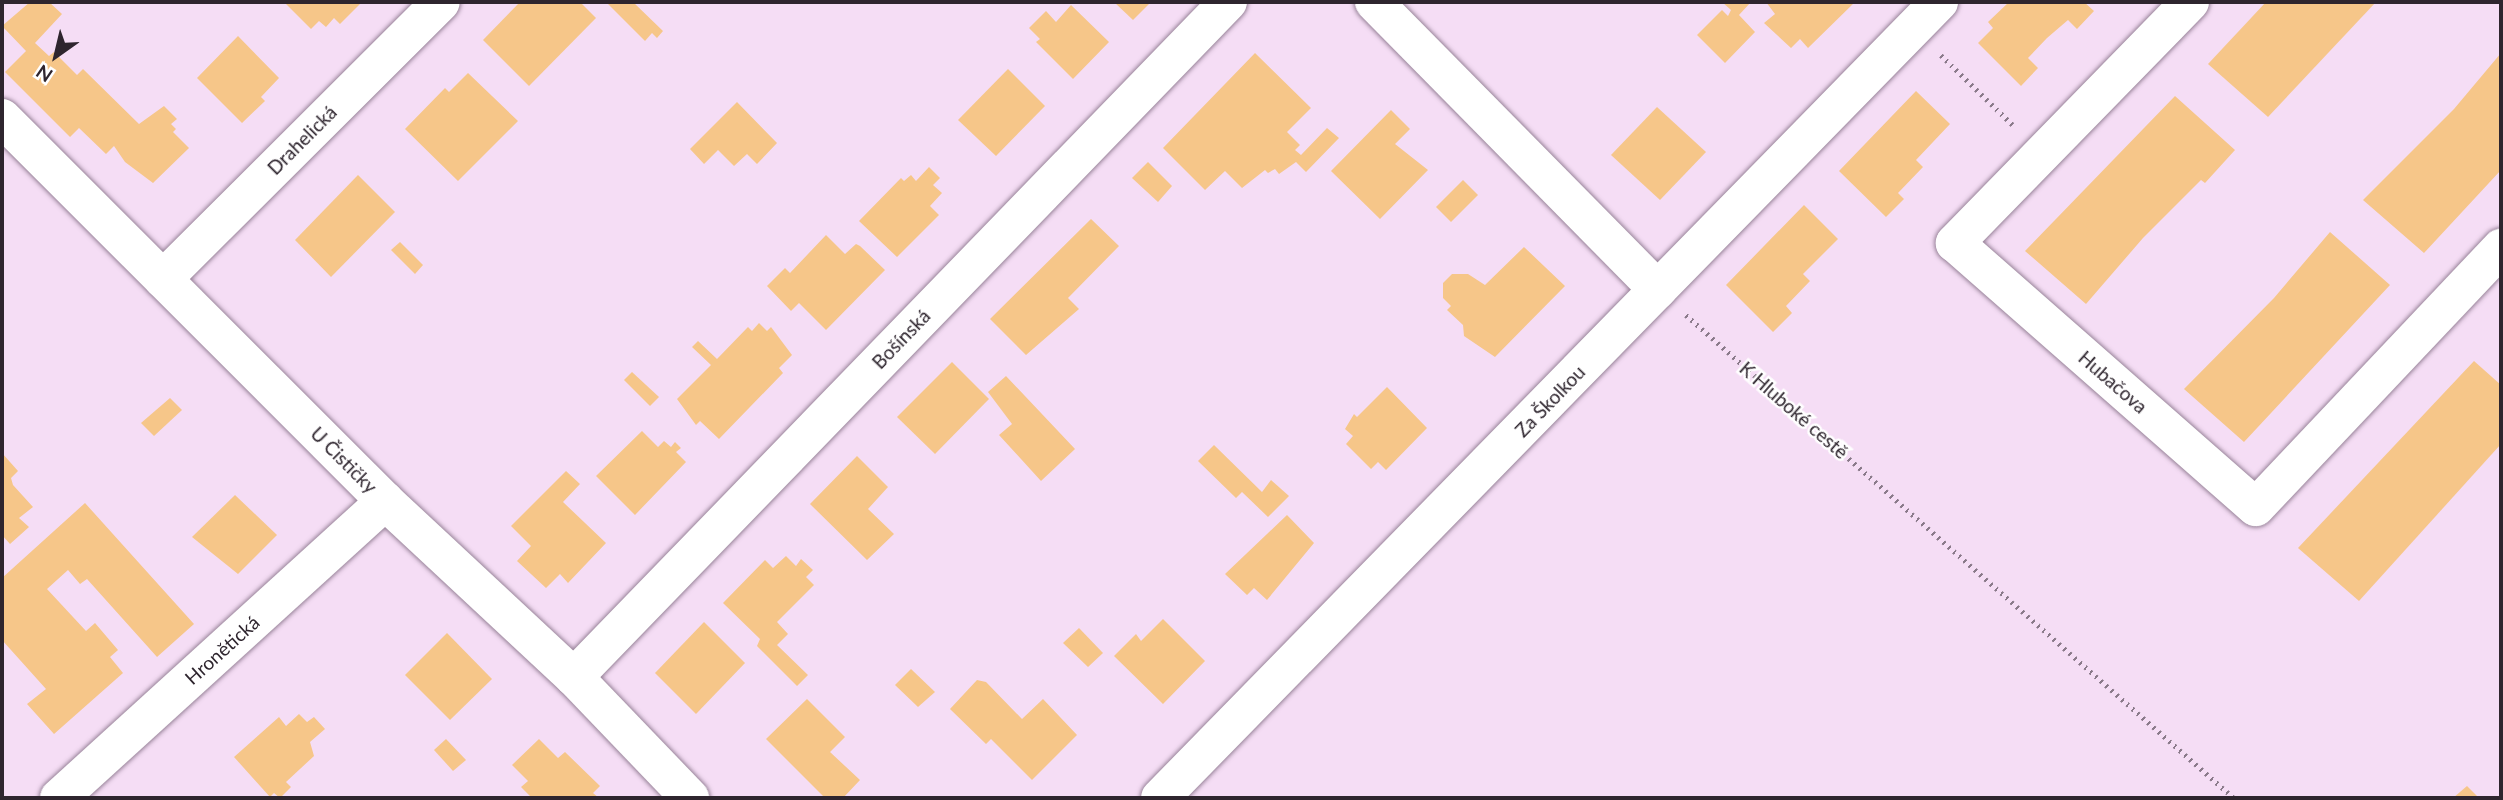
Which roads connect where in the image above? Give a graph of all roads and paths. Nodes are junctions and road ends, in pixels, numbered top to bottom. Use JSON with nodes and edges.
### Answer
{"nodes":[{"id":1,"x":441,"y":2,"type":"edge"},
{"id":2,"x":1228,"y":2,"type":"edge"},
{"id":3,"x":1374,"y":2,"type":"edge"},
{"id":4,"x":2190,"y":2,"type":"edge"},
{"id":5,"x":1926,"y":15,"type":"edge"},
{"id":6,"x":3,"y":120,"type":"edge"},
{"id":7,"x":2042,"y":153,"type":"junction"},
{"id":8,"x":2501,"y":248,"type":"edge"},
{"id":9,"x":163,"y":279,"type":"junction"},
{"id":10,"x":1658,"y":290,"type":"junction"},
{"id":11,"x":385,"y":501,"type":"junction"},
{"id":12,"x":574,"y":677,"type":"junction"},
{"id":13,"x":59,"y":798,"type":"edge"},
{"id":14,"x":690,"y":798,"type":"edge"},
{"id":15,"x":1160,"y":798,"type":"edge"},
{"id":16,"x":2234,"y":798,"type":"edge"}],
"edges":[{"from":1,"to":9,"type":"street","name":"Drahelická"},
{"from":2,"to":12,"type":"street","name":"Bošínská"},
{"from":3,"to":10,"type":"street"},
{"from":4,"to":7,"type":"street","name":"Hubačova"},
{"from":5,"to":7,"type":"path"},
{"from":5,"to":10,"type":"street","name":"Za Školkou"},
{"from":6,"to":9,"type":"street","name":"U Čističky"},
{"from":7,"to":8,"type":"street","name":"Hubačova"},
{"from":9,"to":11,"type":"street","name":"U Čističky"},
{"from":10,"to":15,"type":"street","name":"Za Školkou"},
{"from":10,"to":16,"type":"path","name":"K Hluboké cestě"},
{"from":11,"to":12,"type":"street","name":"U Čističky"},
{"from":11,"to":13,"type":"street","name":"Hronětická"},
{"from":12,"to":14,"type":"street","name":"U Čističky"}]}
